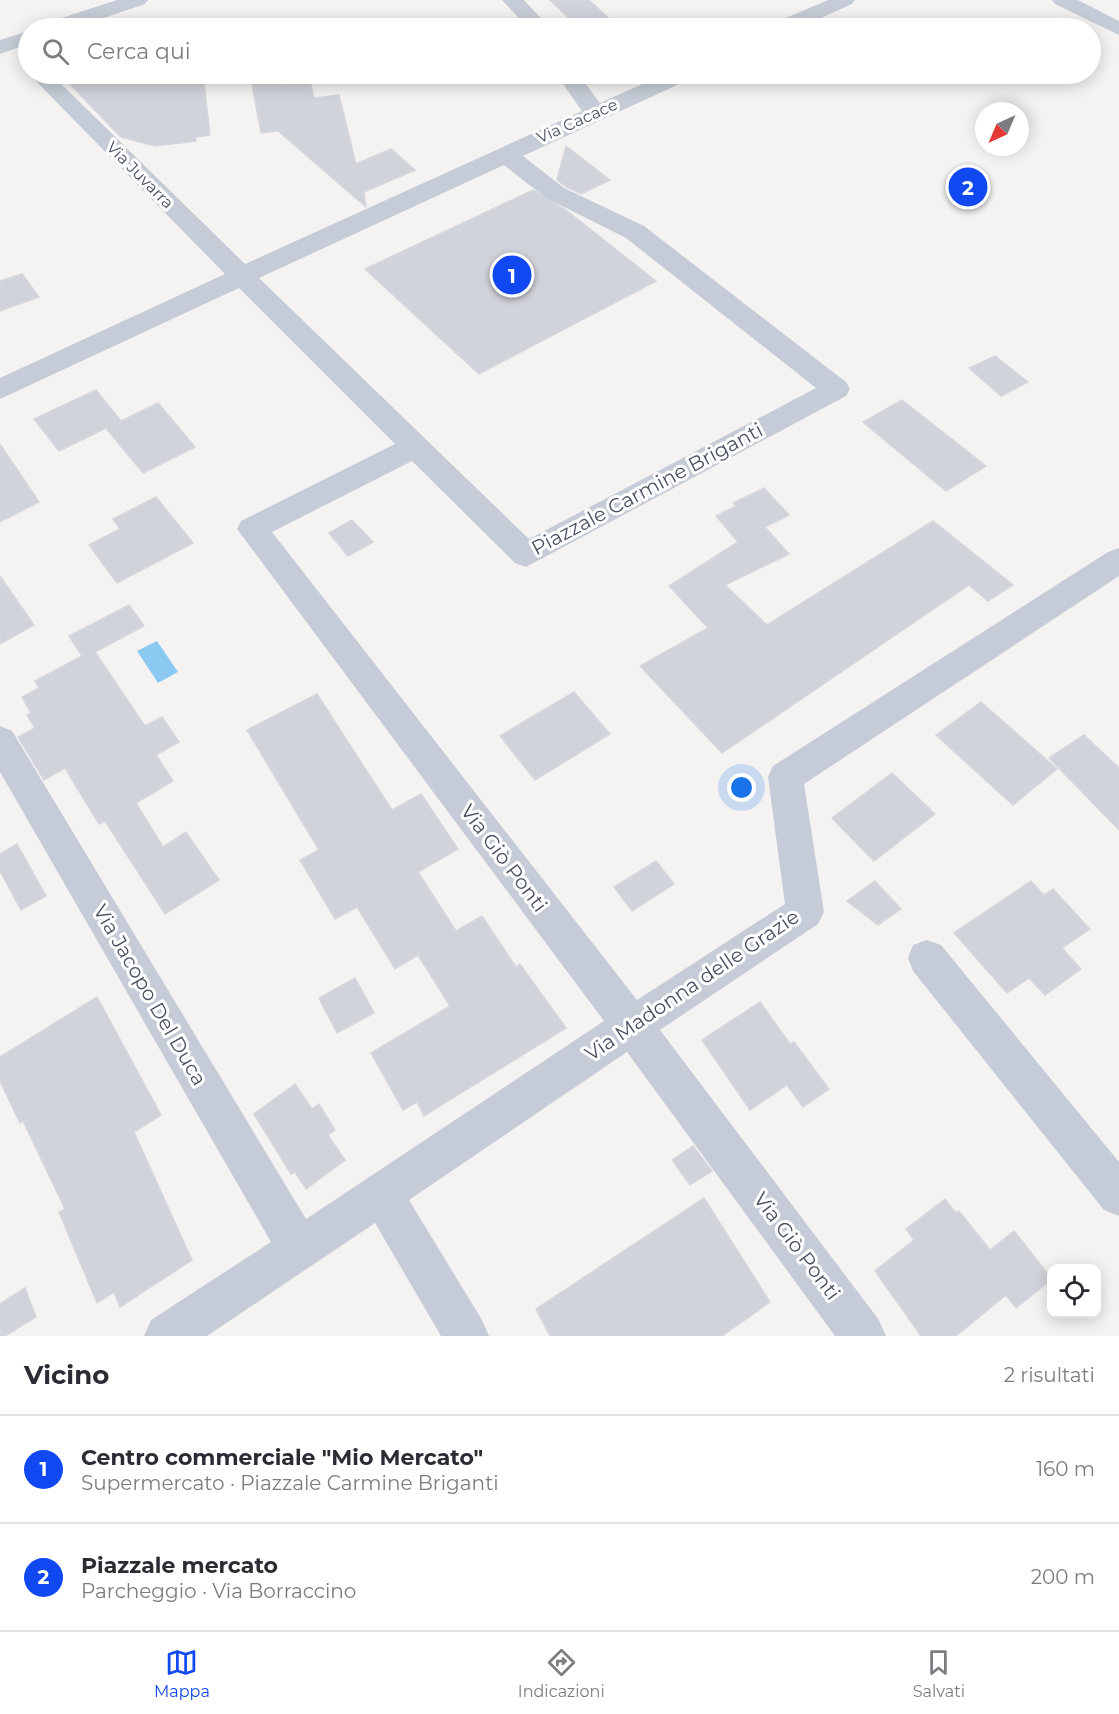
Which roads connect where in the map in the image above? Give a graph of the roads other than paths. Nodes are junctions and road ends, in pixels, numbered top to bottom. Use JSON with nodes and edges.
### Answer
{"nodes":[{"id":1,"x":83,"y":0,"type":"edge"},
{"id":2,"x":138,"y":0,"type":"edge"},
{"id":3,"x":512,"y":0,"type":"edge"},
{"id":4,"x":845,"y":0,"type":"edge"},
{"id":5,"x":1062,"y":0,"type":"edge"},
{"id":6,"x":101,"y":12,"type":"junction"},
{"id":7,"x":83,"y":18,"type":"edge"},
{"id":8,"x":529,"y":18,"type":"edge"},
{"id":9,"x":804,"y":18,"type":"edge"},
{"id":10,"x":1097,"y":18,"type":"edge"},
{"id":11,"x":1101,"y":20,"type":"edge"},
{"id":12,"x":1119,"y":29,"type":"edge"},
{"id":13,"x":49,"y":84,"type":"edge"},
{"id":14,"x":574,"y":84,"type":"edge"},
{"id":15,"x":660,"y":84,"type":"edge"},
{"id":16,"x":595,"y":113,"type":"junction"},
{"id":17,"x":505,"y":154,"type":"junction"},
{"id":18,"x":242,"y":276,"type":"junction"},
{"id":19,"x":0,"y":389,"type":"edge"},
{"id":20,"x":416,"y":446,"type":"junction"},
{"id":21,"x":1119,"y":560,"type":"edge"},
{"id":22,"x":0,"y":741,"type":"edge"},
{"id":23,"x":927,"y":958,"type":"dead end"},
{"id":24,"x":631,"y":1024,"type":"junction"},
{"id":25,"x":1119,"y":1195,"type":"edge"},
{"id":26,"x":382,"y":1196,"type":"junction"},
{"id":27,"x":300,"y":1250,"type":"junction"},
{"id":28,"x":167,"y":1336,"type":"edge"},
{"id":29,"x":466,"y":1336,"type":"edge"},
{"id":30,"x":863,"y":1336,"type":"edge"}],
"edges":[{"from":1,"to":6,"type":"street"},
{"from":2,"to":6,"type":"street"},
{"from":3,"to":8,"type":"street"},
{"from":4,"to":9,"type":"street"},
{"from":5,"to":10,"type":"street"},
{"from":6,"to":7,"type":"street"},
{"from":11,"to":12,"type":"street"},
{"from":13,"to":18,"type":"street","name":"Via Juvarra"},
{"from":14,"to":16,"type":"street"},
{"from":15,"to":16,"type":"street","name":"Via Cacace"},
{"from":16,"to":17,"type":"street","name":"Via Cacace"},
{"from":17,"to":18,"type":"street","name":"Via Cacace"},
{"from":17,"to":20,"type":"street","name":"Piazzale Carmine Briganti"},
{"from":18,"to":19,"type":"street"},
{"from":18,"to":20,"type":"street","name":"Piazzale Carmine Briganti"},
{"from":20,"to":24,"type":"street","name":"Via Giò Ponti"},
{"from":21,"to":24,"type":"street","name":"Via Madonna delle Grazie"},
{"from":22,"to":27,"type":"street","name":"Via Jacopo Del Duca"},
{"from":23,"to":25,"type":"street"},
{"from":24,"to":26,"type":"street","name":"Via Madonna delle Grazie"},
{"from":24,"to":30,"type":"street","name":"Via Giò Ponti"},
{"from":26,"to":27,"type":"street","name":"Via Madonna delle Grazie"},
{"from":26,"to":29,"type":"street"},
{"from":27,"to":28,"type":"street","name":"Via Madonna delle Grazie"}]}
